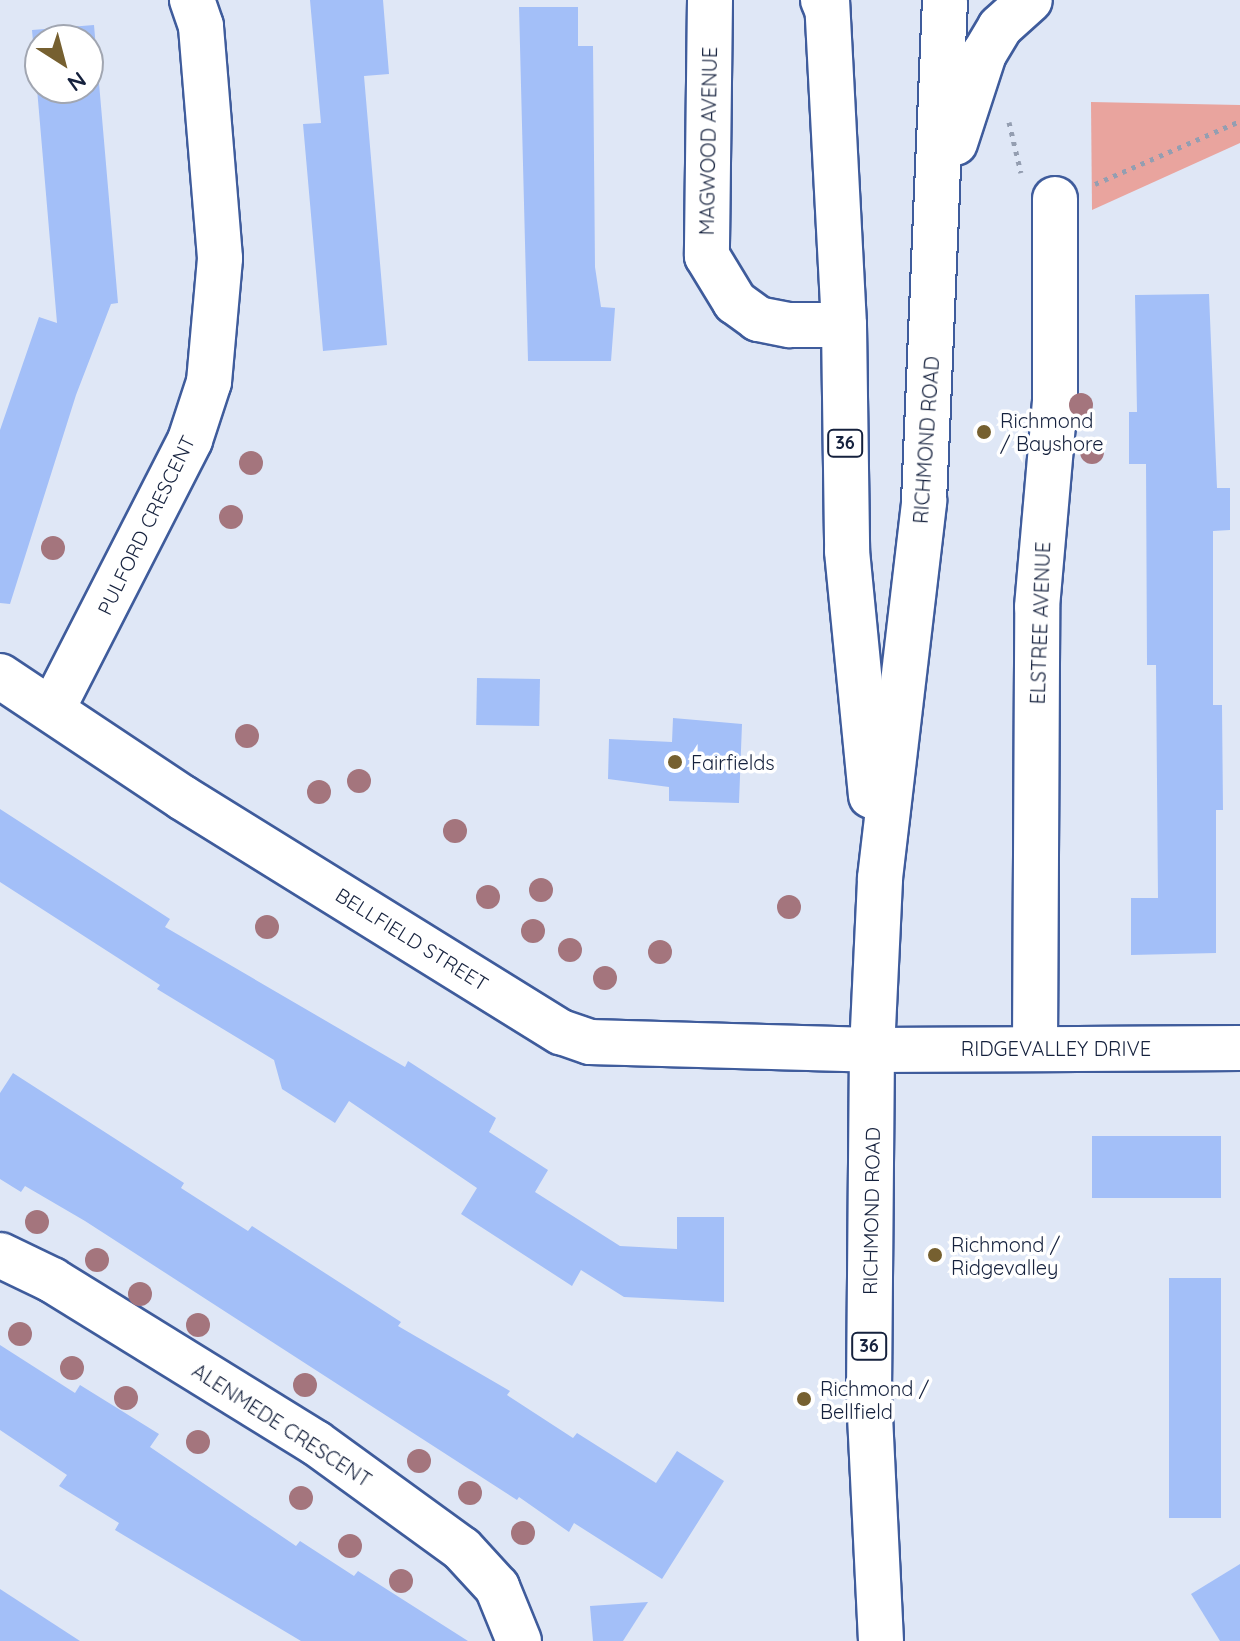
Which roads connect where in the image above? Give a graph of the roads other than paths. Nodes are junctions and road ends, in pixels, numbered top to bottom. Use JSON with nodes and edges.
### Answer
{"nodes":[{"id":1,"x":192,"y":0,"type":"edge"},
{"id":2,"x":710,"y":0,"type":"edge"},
{"id":3,"x":945,"y":0,"type":"edge"},
{"id":4,"x":1030,"y":0,"type":"edge"},
{"id":5,"x":826,"y":2,"type":"edge"},
{"id":6,"x":940,"y":187,"type":"junction"},
{"id":7,"x":1055,"y":199,"type":"road end"},
{"id":8,"x":844,"y":325,"type":"junction"},
{"id":9,"x":0,"y":676,"type":"edge"},
{"id":10,"x":53,"y":708,"type":"junction"},
{"id":11,"x":880,"y":878,"type":"junction"},
{"id":12,"x":1035,"y":1047,"type":"junction"},
{"id":13,"x":1240,"y":1048,"type":"edge"},
{"id":14,"x":872,"y":1050,"type":"junction"},
{"id":15,"x":0,"y":1255,"type":"edge"},
{"id":16,"x":519,"y":1641,"type":"edge"},
{"id":17,"x":881,"y":1641,"type":"edge"}],
"edges":[{"from":1,"to":10,"type":"street","name":"PULFORD CRESCENT"},
{"from":2,"to":8,"type":"street","name":"MAGWOOD AVENUE"},
{"from":3,"to":6,"type":"street","name":"RICHMOND ROAD","number":"36"},
{"from":4,"to":6,"type":"street"},
{"from":5,"to":8,"type":"street","name":"RICHMOND ROAD","number":"36"},
{"from":6,"to":11,"type":"street","name":"RICHMOND ROAD","number":"36"},
{"from":7,"to":12,"type":"street","name":"ELSTREE AVENUE"},
{"from":8,"to":11,"type":"street","name":"RICHMOND ROAD","number":"36"},
{"from":9,"to":10,"type":"street","name":"BELLFIELD STREET"},
{"from":10,"to":14,"type":"street","name":"BELLFIELD STREET"},
{"from":11,"to":14,"type":"street","name":"RICHMOND ROAD","number":"36"},
{"from":12,"to":13,"type":"street","name":"RIDGEVALLEY DRIVE"},
{"from":12,"to":14,"type":"street","name":"RIDGEVALLEY DRIVE"},
{"from":14,"to":17,"type":"street","name":"RICHMOND ROAD","number":"36"},
{"from":15,"to":16,"type":"street","name":"ALENMEDE CRESCENT"}]}
